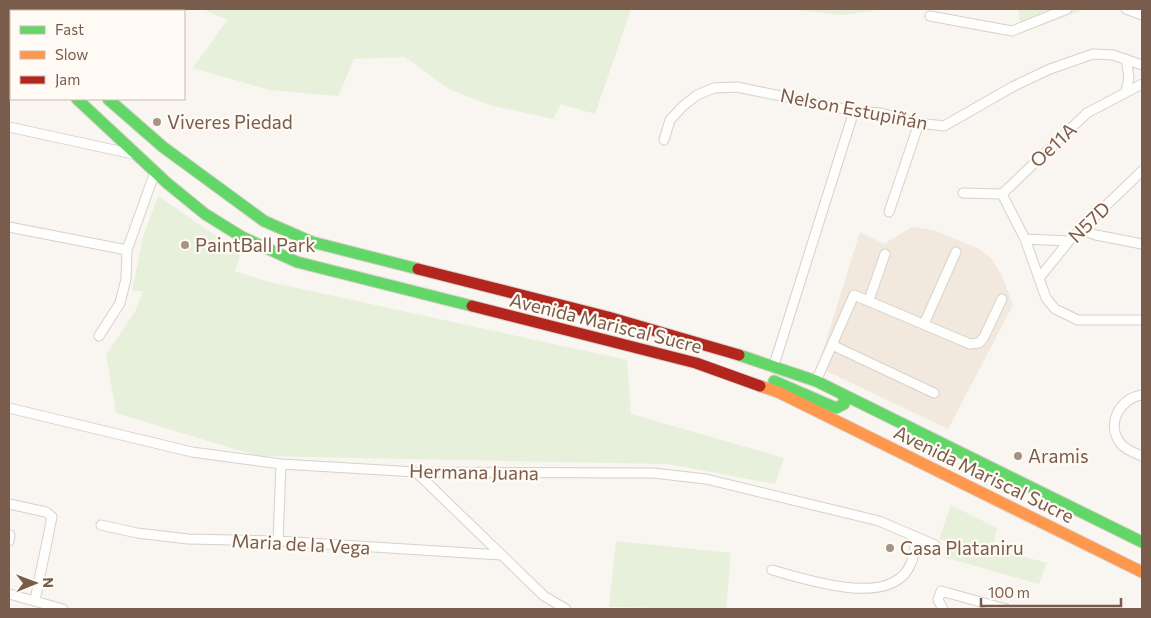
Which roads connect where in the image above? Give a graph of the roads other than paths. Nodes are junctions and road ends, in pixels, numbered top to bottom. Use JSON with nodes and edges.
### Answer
{"nodes":[{"id":1,"x":1067,"y":9,"type":"edge"},
{"id":2,"x":1126,"y":9,"type":"edge"},
{"id":3,"x":1142,"y":15,"type":"edge"},
{"id":4,"x":930,"y":16,"type":"dead end"},
{"id":5,"x":1126,"y":59,"type":"junction"},
{"id":6,"x":1142,"y":65,"type":"edge"},
{"id":7,"x":1142,"y":84,"type":"edge"},
{"id":8,"x":1126,"y":92,"type":"junction"},
{"id":9,"x":78,"y":100,"type":"edge"},
{"id":10,"x":109,"y":100,"type":"edge"},
{"id":11,"x":854,"y":111,"type":"junction"},
{"id":12,"x":919,"y":123,"type":"junction"},
{"id":13,"x":9,"y":127,"type":"edge"},
{"id":14,"x":664,"y":140,"type":"dead end"},
{"id":15,"x":136,"y":154,"type":"junction"},
{"id":16,"x":155,"y":172,"type":"junction"},
{"id":17,"x":1142,"y":172,"type":"edge"},
{"id":18,"x":963,"y":193,"type":"dead end"},
{"id":19,"x":1002,"y":194,"type":"junction"},
{"id":20,"x":890,"y":212,"type":"dead end"},
{"id":21,"x":9,"y":227,"type":"edge"},
{"id":22,"x":1082,"y":230,"type":"junction"},
{"id":23,"x":1025,"y":239,"type":"junction"},
{"id":24,"x":1069,"y":241,"type":"junction"},
{"id":25,"x":1142,"y":244,"type":"edge"},
{"id":26,"x":127,"y":250,"type":"junction"},
{"id":27,"x":956,"y":252,"type":"dead end"},
{"id":28,"x":885,"y":254,"type":"dead end"},
{"id":29,"x":1040,"y":277,"type":"junction"},
{"id":30,"x":1002,"y":299,"type":"dead end"},
{"id":31,"x":869,"y":300,"type":"junction"},
{"id":32,"x":608,"y":317,"type":"junction"},
{"id":33,"x":524,"y":320,"type":"junction"},
{"id":34,"x":1142,"y":320,"type":"edge"},
{"id":35,"x":924,"y":324,"type":"junction"},
{"id":36,"x":99,"y":336,"type":"dead end"},
{"id":37,"x":832,"y":345,"type":"junction"},
{"id":38,"x":774,"y":365,"type":"junction"},
{"id":39,"x":739,"y":378,"type":"junction"},
{"id":40,"x":816,"y":381,"type":"junction"},
{"id":41,"x":934,"y":393,"type":"dead end"},
{"id":42,"x":844,"y":395,"type":"junction"},
{"id":43,"x":1142,"y":395,"type":"edge"},
{"id":44,"x":9,"y":408,"type":"edge"},
{"id":45,"x":1142,"y":456,"type":"edge"},
{"id":46,"x":281,"y":464,"type":"junction"},
{"id":47,"x":416,"y":472,"type":"junction"},
{"id":48,"x":9,"y":504,"type":"edge"},
{"id":49,"x":101,"y":525,"type":"dead end"},
{"id":50,"x":916,"y":537,"type":"junction"},
{"id":51,"x":278,"y":541,"type":"junction"},
{"id":52,"x":1142,"y":542,"type":"edge"},
{"id":53,"x":935,"y":545,"type":"dead end"},
{"id":54,"x":501,"y":555,"type":"junction"},
{"id":55,"x":772,"y":570,"type":"dead end"},
{"id":56,"x":1142,"y":572,"type":"edge"},
{"id":57,"x":9,"y":594,"type":"edge"},
{"id":58,"x":35,"y":600,"type":"junction"},
{"id":59,"x":1000,"y":608,"type":"edge"},
{"id":60,"x":63,"y":609,"type":"edge"},
{"id":61,"x":566,"y":609,"type":"edge"},
{"id":62,"x":943,"y":609,"type":"edge"}],
"edges":[{"from":1,"to":4,"type":"street"},
{"from":2,"to":3,"type":"street"},
{"from":5,"to":6,"type":"street","name":"Nelson Estupiñán"},
{"from":5,"to":8,"type":"street"},
{"from":5,"to":12,"type":"street","name":"Nelson Estupiñán"},
{"from":7,"to":8,"type":"street","name":"Oe11A"},
{"from":8,"to":19,"type":"street","name":"Oe11A"},
{"from":9,"to":15,"type":"main road","name":"Avenida Mariscal Sucre"},
{"from":10,"to":32,"type":"main road","name":"Avenida Mariscal Sucre"},
{"from":11,"to":12,"type":"street","name":"Nelson Estupiñán"},
{"from":11,"to":14,"type":"street","name":"Nelson Estupiñán"},
{"from":11,"to":38,"type":"street"},
{"from":12,"to":20,"type":"street"},
{"from":13,"to":15,"type":"street"},
{"from":15,"to":16,"type":"main road","name":"Avenida Mariscal Sucre"},
{"from":16,"to":26,"type":"street"},
{"from":16,"to":33,"type":"main road","name":"Avenida Mariscal Sucre"},
{"from":17,"to":22,"type":"street","name":"N57D"},
{"from":18,"to":19,"type":"street"},
{"from":19,"to":23,"type":"street"},
{"from":21,"to":26,"type":"street"},
{"from":22,"to":24,"type":"street","name":"N57D"},
{"from":22,"to":25,"type":"street"},
{"from":23,"to":24,"type":"street"},
{"from":23,"to":29,"type":"street"},
{"from":24,"to":29,"type":"street","name":"N57D"},
{"from":26,"to":36,"type":"street"},
{"from":27,"to":35,"type":"street"},
{"from":28,"to":31,"type":"street"},
{"from":29,"to":34,"type":"street"},
{"from":30,"to":35,"type":"street"},
{"from":31,"to":35,"type":"street"},
{"from":31,"to":37,"type":"street"},
{"from":32,"to":33,"type":"main road"},
{"from":32,"to":38,"type":"main road","name":"Avenida Mariscal Sucre"},
{"from":33,"to":39,"type":"main road","name":"Avenida Mariscal Sucre"},
{"from":37,"to":40,"type":"street"},
{"from":37,"to":41,"type":"street"},
{"from":38,"to":40,"type":"main road","name":"Avenida Mariscal Sucre"},
{"from":39,"to":42,"type":"main road"},
{"from":39,"to":56,"type":"main road","name":"Avenida Mariscal Sucre"},
{"from":40,"to":42,"type":"main road","name":"Avenida Mariscal Sucre"},
{"from":42,"to":52,"type":"main road","name":"Avenida Mariscal Sucre"},
{"from":43,"to":45,"type":"street"},
{"from":44,"to":46,"type":"street","name":"Hermana Juana"},
{"from":46,"to":47,"type":"street","name":"Hermana Juana"},
{"from":46,"to":51,"type":"street"},
{"from":47,"to":50,"type":"street","name":"Hermana Juana"},
{"from":47,"to":54,"type":"street"},
{"from":48,"to":58,"type":"street"},
{"from":49,"to":51,"type":"street","name":"Maria de la Vega"},
{"from":50,"to":53,"type":"street","name":"Hermana Juana"},
{"from":50,"to":55,"type":"street"},
{"from":51,"to":54,"type":"street","name":"Maria de la Vega"},
{"from":54,"to":61,"type":"street"},
{"from":57,"to":58,"type":"street"},
{"from":58,"to":60,"type":"street"},
{"from":59,"to":62,"type":"street"}]}
